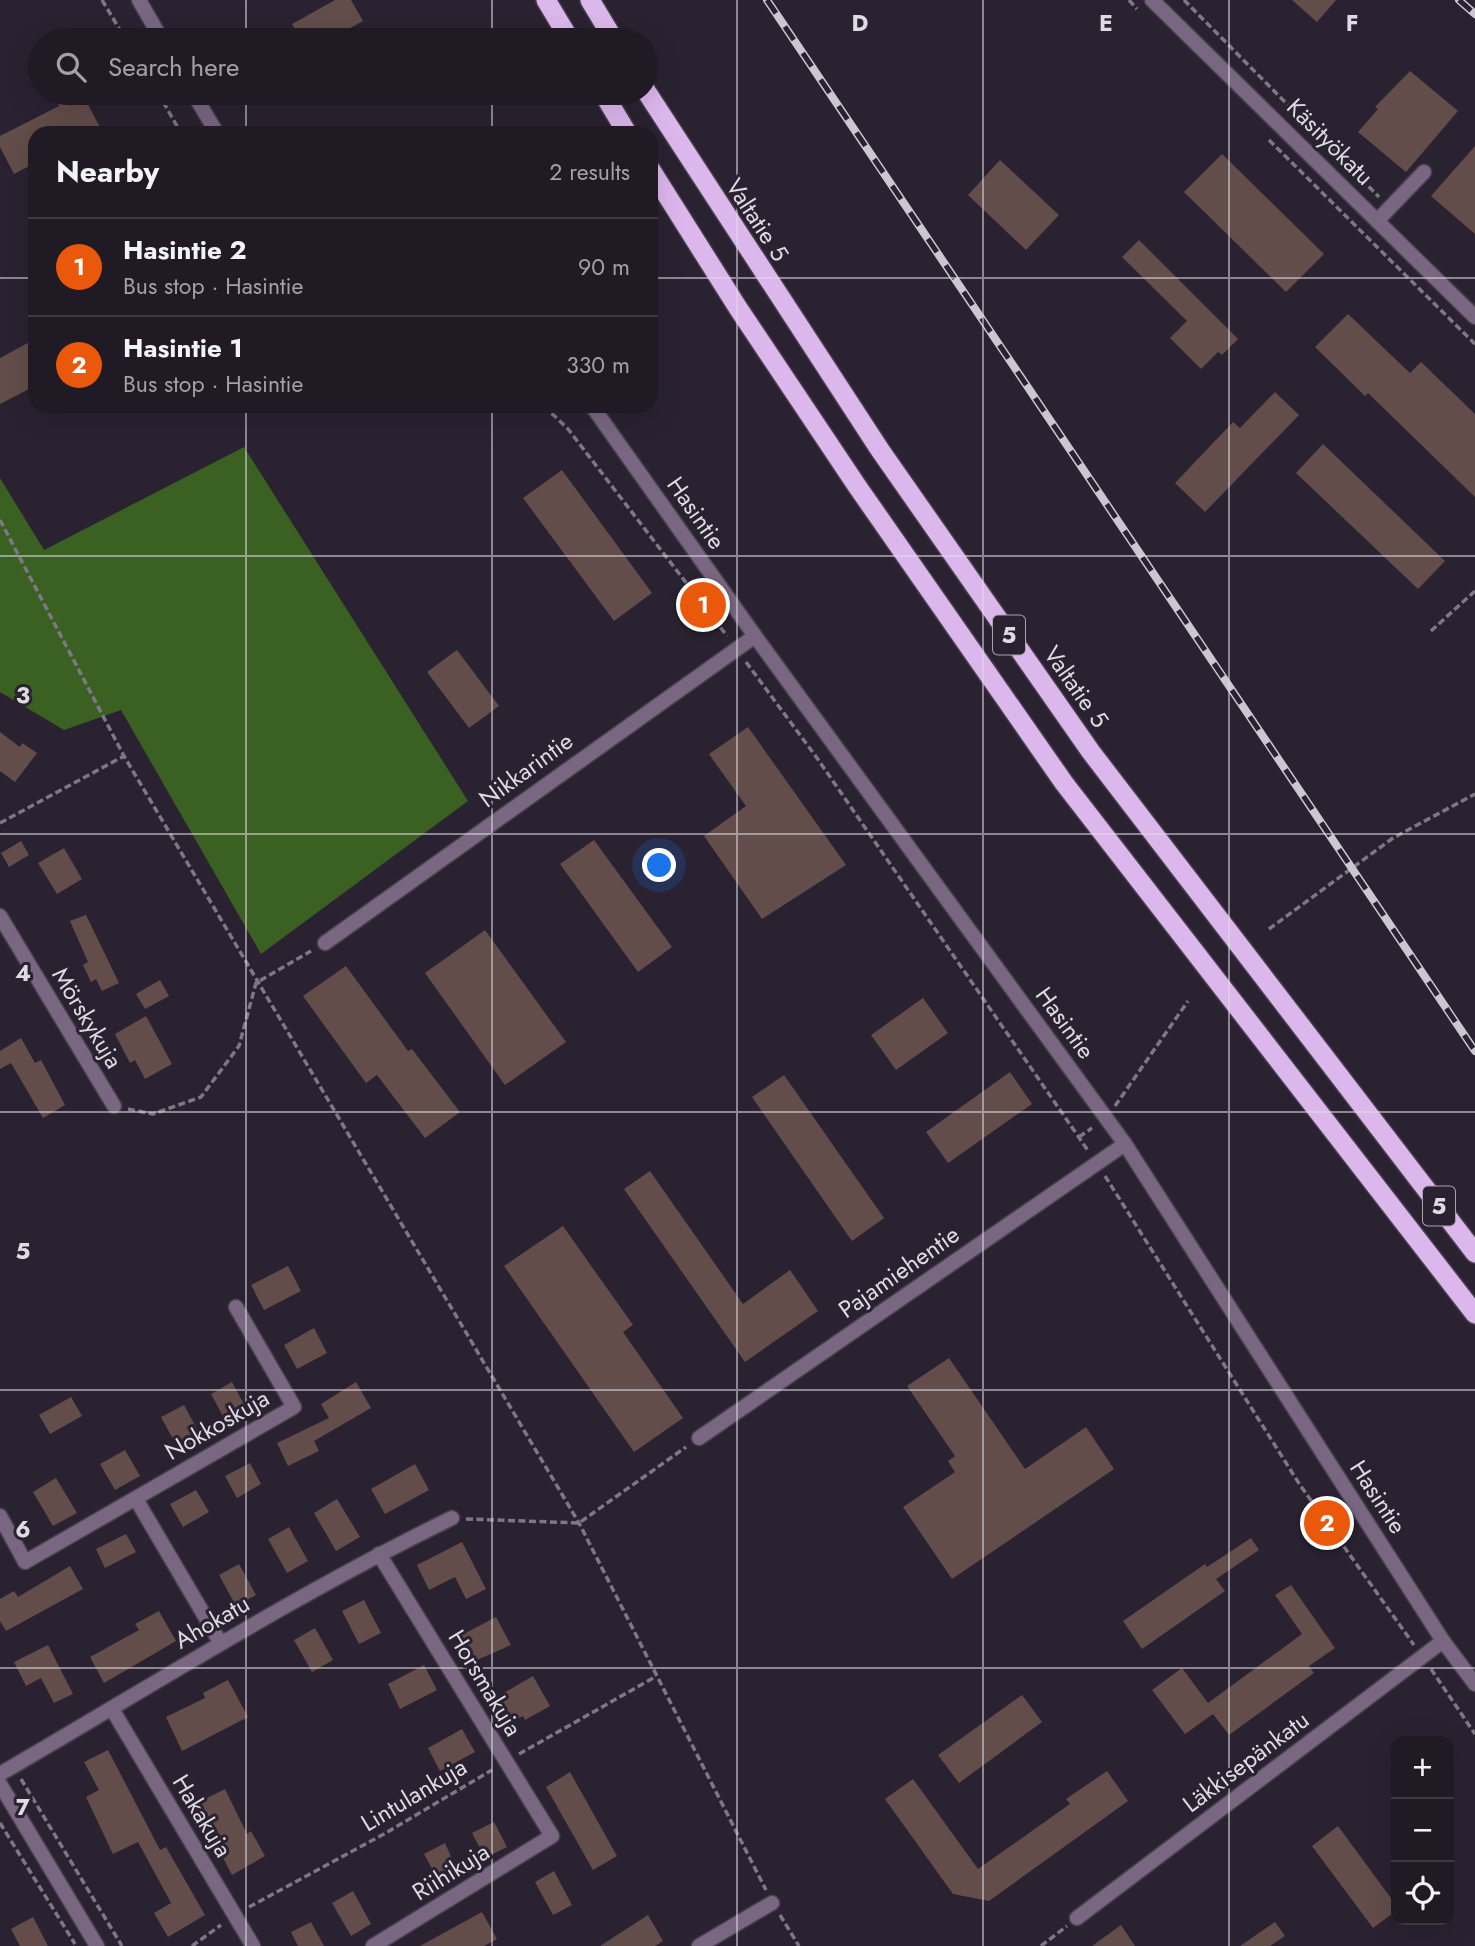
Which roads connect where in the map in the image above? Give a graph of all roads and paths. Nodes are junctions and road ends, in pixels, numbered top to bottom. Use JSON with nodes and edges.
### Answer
{"nodes":[{"id":1,"x":103,"y":0,"type":"edge"},
{"id":2,"x":139,"y":0,"type":"edge"},
{"id":3,"x":546,"y":0,"type":"edge"},
{"id":4,"x":590,"y":0,"type":"edge"},
{"id":5,"x":1129,"y":0,"type":"edge"},
{"id":6,"x":1152,"y":0,"type":"edge"},
{"id":7,"x":1184,"y":0,"type":"edge"},
{"id":8,"x":1144,"y":16,"type":"dead end"},
{"id":9,"x":120,"y":28,"type":"edge"},
{"id":10,"x":155,"y":28,"type":"edge"},
{"id":11,"x":563,"y":28,"type":"edge"},
{"id":12,"x":607,"y":28,"type":"edge"},
{"id":13,"x":165,"y":105,"type":"edge"},
{"id":14,"x":200,"y":105,"type":"edge"},
{"id":15,"x":610,"y":105,"type":"edge"},
{"id":16,"x":655,"y":105,"type":"edge"},
{"id":17,"x":177,"y":126,"type":"edge"},
{"id":18,"x":213,"y":126,"type":"edge"},
{"id":19,"x":624,"y":126,"type":"edge"},
{"id":20,"x":1260,"y":132,"type":"dead end"},
{"id":21,"x":1424,"y":172,"type":"dead end"},
{"id":22,"x":658,"y":181,"type":"edge"},
{"id":23,"x":1390,"y":207,"type":"junction"},
{"id":24,"x":1377,"y":221,"type":"junction"},
{"id":25,"x":1475,"y":317,"type":"edge"},
{"id":26,"x":1475,"y":344,"type":"edge"},
{"id":27,"x":551,"y":413,"type":"edge"},
{"id":28,"x":597,"y":413,"type":"edge"},
{"id":29,"x":0,"y":520,"type":"edge"},
{"id":30,"x":1475,"y":591,"type":"edge"},
{"id":31,"x":1431,"y":631,"type":"dead end"},
{"id":32,"x":755,"y":636,"type":"junction"},
{"id":33,"x":736,"y":648,"type":"junction"},
{"id":34,"x":124,"y":756,"type":"junction"},
{"id":35,"x":1475,"y":794,"type":"edge"},
{"id":36,"x":0,"y":823,"type":"edge"},
{"id":37,"x":0,"y":916,"type":"edge"},
{"id":38,"x":1269,"y":929,"type":"dead end"},
{"id":39,"x":325,"y":943,"type":"joint"},
{"id":40,"x":256,"y":983,"type":"junction"},
{"id":41,"x":1188,"y":1001,"type":"dead end"},
{"id":42,"x":114,"y":1106,"type":"joint"},
{"id":43,"x":1106,"y":1118,"type":"junction"},
{"id":44,"x":1079,"y":1137,"type":"junction"},
{"id":45,"x":1125,"y":1144,"type":"junction"},
{"id":46,"x":1097,"y":1163,"type":"junction"},
{"id":47,"x":1475,"y":1253,"type":"edge"},
{"id":48,"x":236,"y":1307,"type":"dead end"},
{"id":49,"x":1475,"y":1314,"type":"edge"},
{"id":50,"x":699,"y":1438,"type":"joint"},
{"id":51,"x":136,"y":1499,"type":"junction"},
{"id":52,"x":0,"y":1516,"type":"edge"},
{"id":53,"x":452,"y":1518,"type":"joint"},
{"id":54,"x":579,"y":1523,"type":"junction"},
{"id":55,"x":379,"y":1554,"type":"junction"},
{"id":56,"x":1443,"y":1641,"type":"junction"},
{"id":57,"x":220,"y":1642,"type":"junction"},
{"id":58,"x":1423,"y":1657,"type":"junction"},
{"id":59,"x":655,"y":1677,"type":"junction"},
{"id":60,"x":1475,"y":1684,"type":"edge"},
{"id":61,"x":112,"y":1709,"type":"junction"},
{"id":62,"x":1475,"y":1734,"type":"edge"},
{"id":63,"x":506,"y":1761,"type":"junction"},
{"id":64,"x":6,"y":1770,"type":"edge"},
{"id":65,"x":0,"y":1784,"type":"edge"},
{"id":66,"x":0,"y":1823,"type":"edge"},
{"id":67,"x":552,"y":1836,"type":"joint"},
{"id":68,"x":772,"y":1903,"type":"junction"},
{"id":69,"x":234,"y":1915,"type":"junction"},
{"id":70,"x":1077,"y":1918,"type":"joint"},
{"id":71,"x":394,"y":1941,"type":"edge"},
{"id":72,"x":76,"y":1946,"type":"edge"},
{"id":73,"x":97,"y":1946,"type":"edge"},
{"id":74,"x":122,"y":1946,"type":"edge"},
{"id":75,"x":192,"y":1946,"type":"edge"},
{"id":76,"x":253,"y":1946,"type":"edge"},
{"id":77,"x":373,"y":1946,"type":"edge"},
{"id":78,"x":699,"y":1946,"type":"edge"},
{"id":79,"x":799,"y":1946,"type":"edge"},
{"id":80,"x":1041,"y":1946,"type":"edge"}],
"edges":[{"from":1,"to":9,"type":"path"},
{"from":2,"to":10,"type":"street"},
{"from":3,"to":11,"type":"highway"},
{"from":4,"to":12,"type":"highway"},
{"from":5,"to":8,"type":"path"},
{"from":6,"to":24,"type":"street","name":"Käsityökatu"},
{"from":7,"to":23,"type":"path"},
{"from":13,"to":17,"type":"path"},
{"from":14,"to":18,"type":"street"},
{"from":15,"to":19,"type":"highway"},
{"from":16,"to":47,"type":"highway","name":"Valtatie 5","number":"5"},
{"from":20,"to":26,"type":"path"},
{"from":21,"to":23,"type":"street"},
{"from":22,"to":49,"type":"highway","number":"5"},
{"from":23,"to":24,"type":"street"},
{"from":24,"to":25,"type":"street","name":"Käsityökatu"},
{"from":27,"to":33,"type":"path"},
{"from":28,"to":32,"type":"street","name":"Hasintie"},
{"from":29,"to":34,"type":"path"},
{"from":30,"to":31,"type":"path"},
{"from":32,"to":33,"type":"street","name":"Nikkarintie"},
{"from":32,"to":43,"type":"street","name":"Hasintie"},
{"from":33,"to":39,"type":"street","name":"Nikkarintie"},
{"from":33,"to":44,"type":"path"},
{"from":34,"to":36,"type":"path"},
{"from":34,"to":40,"type":"path"},
{"from":35,"to":38,"type":"path"},
{"from":37,"to":42,"type":"street","name":"Mörskykuja"},
{"from":39,"to":40,"type":"path"},
{"from":40,"to":42,"type":"path"},
{"from":40,"to":54,"type":"path"},
{"from":41,"to":43,"type":"path"},
{"from":43,"to":44,"type":"path"},
{"from":43,"to":45,"type":"street","name":"Hasintie"},
{"from":44,"to":46,"type":"path"},
{"from":45,"to":46,"type":"street","name":"Pajamiehentie"},
{"from":45,"to":56,"type":"street","name":"Hasintie"},
{"from":46,"to":50,"type":"street","name":"Pajamiehentie"},
{"from":46,"to":58,"type":"path"},
{"from":48,"to":51,"type":"street","name":"Nokkoskuja"},
{"from":50,"to":54,"type":"path"},
{"from":51,"to":52,"type":"street","name":"Nokkoskuja"},
{"from":51,"to":57,"type":"street"},
{"from":53,"to":54,"type":"path"},
{"from":53,"to":55,"type":"street","name":"Ahokatu"},
{"from":54,"to":59,"type":"path"},
{"from":55,"to":57,"type":"street","name":"Ahokatu"},
{"from":55,"to":63,"type":"street","name":"Horsmakuja"},
{"from":56,"to":58,"type":"street","name":"Läkkisepänkatu"},
{"from":56,"to":60,"type":"street","name":"Hasintie"},
{"from":57,"to":61,"type":"street","name":"Ahokatu"},
{"from":58,"to":62,"type":"path"},
{"from":58,"to":70,"type":"street","name":"Läkkisepänkatu"},
{"from":59,"to":63,"type":"path","name":"Lintulankuja"},
{"from":59,"to":68,"type":"path"},
{"from":61,"to":64,"type":"street","name":"Ahokatu"},
{"from":61,"to":69,"type":"street","name":"Hakakuja"},
{"from":63,"to":67,"type":"street","name":"Horsmakuja"},
{"from":63,"to":69,"type":"path","name":"Lintulankuja"},
{"from":64,"to":74,"type":"path"},
{"from":65,"to":73,"type":"street"},
{"from":66,"to":72,"type":"path"},
{"from":67,"to":71,"type":"street","name":"Riihikuja"},
{"from":68,"to":78,"type":"street"},
{"from":68,"to":79,"type":"path"},
{"from":69,"to":75,"type":"path","name":"Lintulankuja"},
{"from":69,"to":76,"type":"street","name":"Hakakuja"},
{"from":70,"to":80,"type":"path"},
{"from":71,"to":77,"type":"street","name":"Riihikuja"}]}
